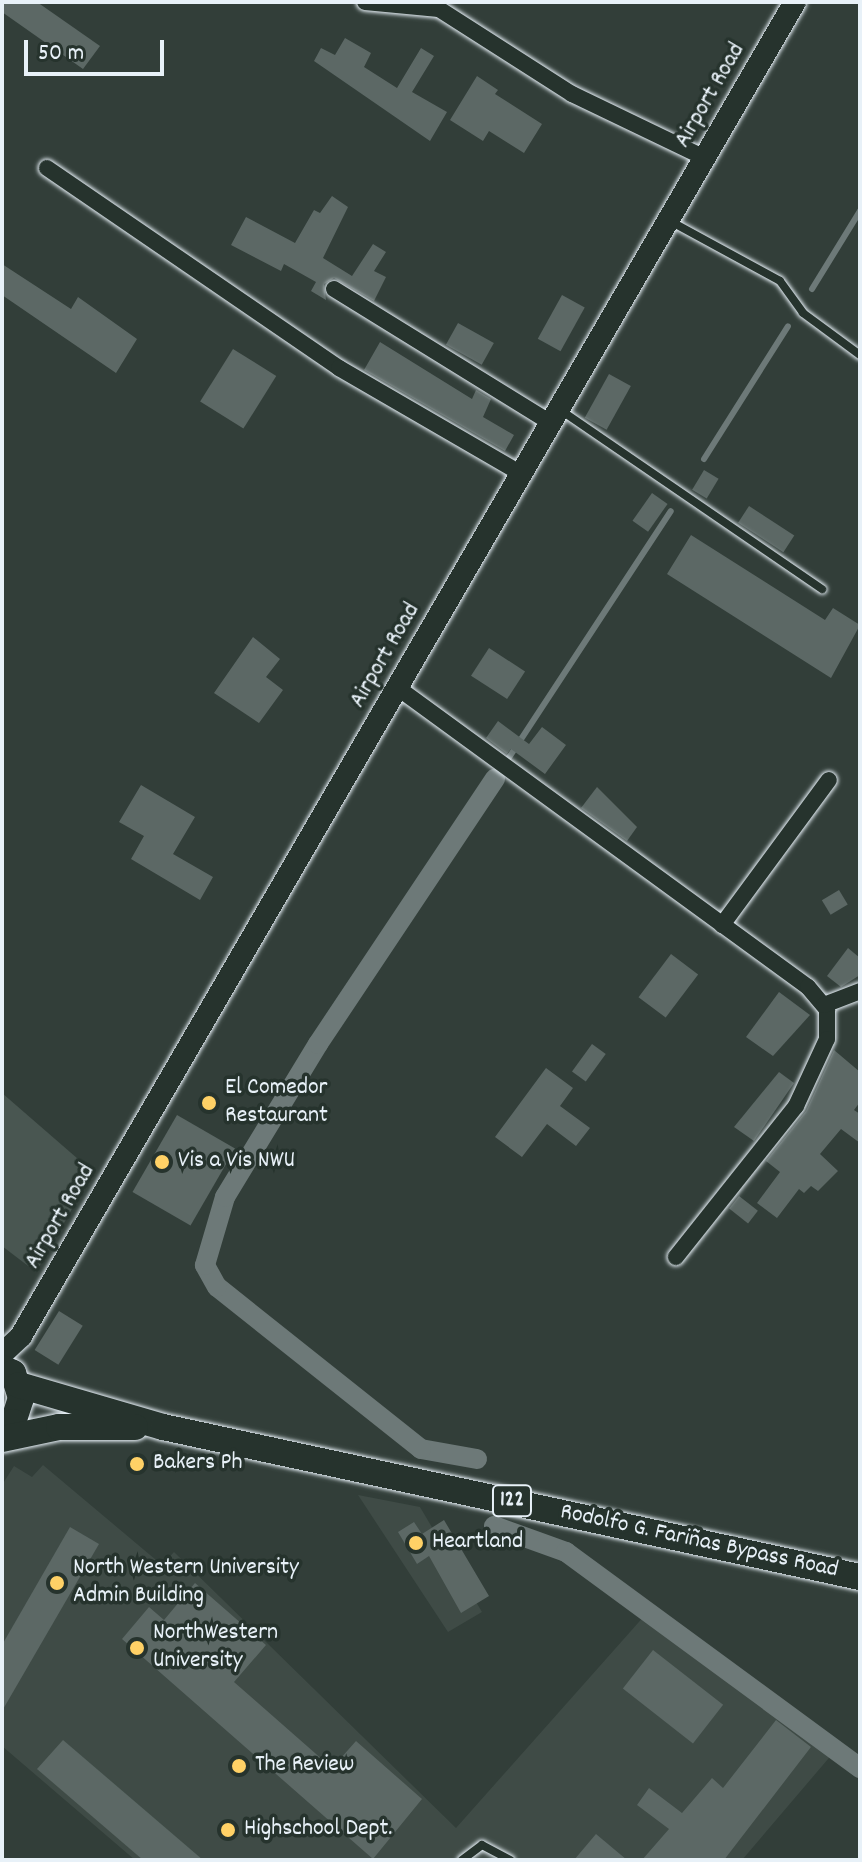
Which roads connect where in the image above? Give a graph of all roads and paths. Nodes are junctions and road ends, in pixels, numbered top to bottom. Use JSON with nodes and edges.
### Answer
{"nodes":[{"id":1,"x":365,"y":2,"type":"edge"},
{"id":2,"x":795,"y":2,"type":"edge"},
{"id":3,"x":705,"y":158,"type":"junction"},
{"id":4,"x":47,"y":168,"type":"dead end"},
{"id":5,"x":669,"y":221,"type":"junction"},
{"id":6,"x":334,"y":289,"type":"dead end"},
{"id":7,"x":860,"y":355,"type":"edge"},
{"id":8,"x":555,"y":416,"type":"junction"},
{"id":9,"x":522,"y":474,"type":"junction"},
{"id":10,"x":822,"y":589,"type":"dead end"},
{"id":11,"x":398,"y":688,"type":"junction"},
{"id":12,"x":829,"y":780,"type":"dead end"},
{"id":13,"x":722,"y":925,"type":"junction"},
{"id":14,"x":860,"y":991,"type":"edge"},
{"id":15,"x":824,"y":1005,"type":"junction"},
{"id":16,"x":676,"y":1257,"type":"dead end"},
{"id":17,"x":9,"y":1370,"type":"edge"},
{"id":18,"x":163,"y":1427,"type":"junction"},
{"id":19,"x":2,"y":1432,"type":"edge"},
{"id":20,"x":2,"y":1439,"type":"edge"},
{"id":21,"x":860,"y":1577,"type":"edge"},
{"id":22,"x":462,"y":1860,"type":"edge"},
{"id":23,"x":510,"y":1860,"type":"edge"}],
"edges":[{"from":1,"to":3,"type":"street"},
{"from":2,"to":3,"type":"main road","name":"Airport Road"},
{"from":3,"to":5,"type":"main road","name":"Airport Road"},
{"from":4,"to":9,"type":"street"},
{"from":5,"to":7,"type":"lane"},
{"from":5,"to":8,"type":"main road","name":"Airport Road"},
{"from":6,"to":8,"type":"street"},
{"from":8,"to":9,"type":"main road","name":"Airport Road"},
{"from":8,"to":10,"type":"lane"},
{"from":9,"to":11,"type":"main road","name":"Airport Road"},
{"from":11,"to":13,"type":"street"},
{"from":11,"to":17,"type":"main road","name":"Airport Road"},
{"from":12,"to":13,"type":"street"},
{"from":13,"to":15,"type":"street"},
{"from":14,"to":15,"type":"street"},
{"from":15,"to":16,"type":"street"},
{"from":17,"to":18,"type":"main road","name":"Rodolfo G. Fariñas Bypass Road","number":"122"},
{"from":17,"to":19,"type":"main road"},
{"from":18,"to":20,"type":"main road","name":"Rodolfo G. Fariñas Bypass Road","number":"122"},
{"from":18,"to":21,"type":"main road","name":"Rodolfo G. Fariñas Bypass Road","number":"122"},
{"from":22,"to":23,"type":"lane"}]}
